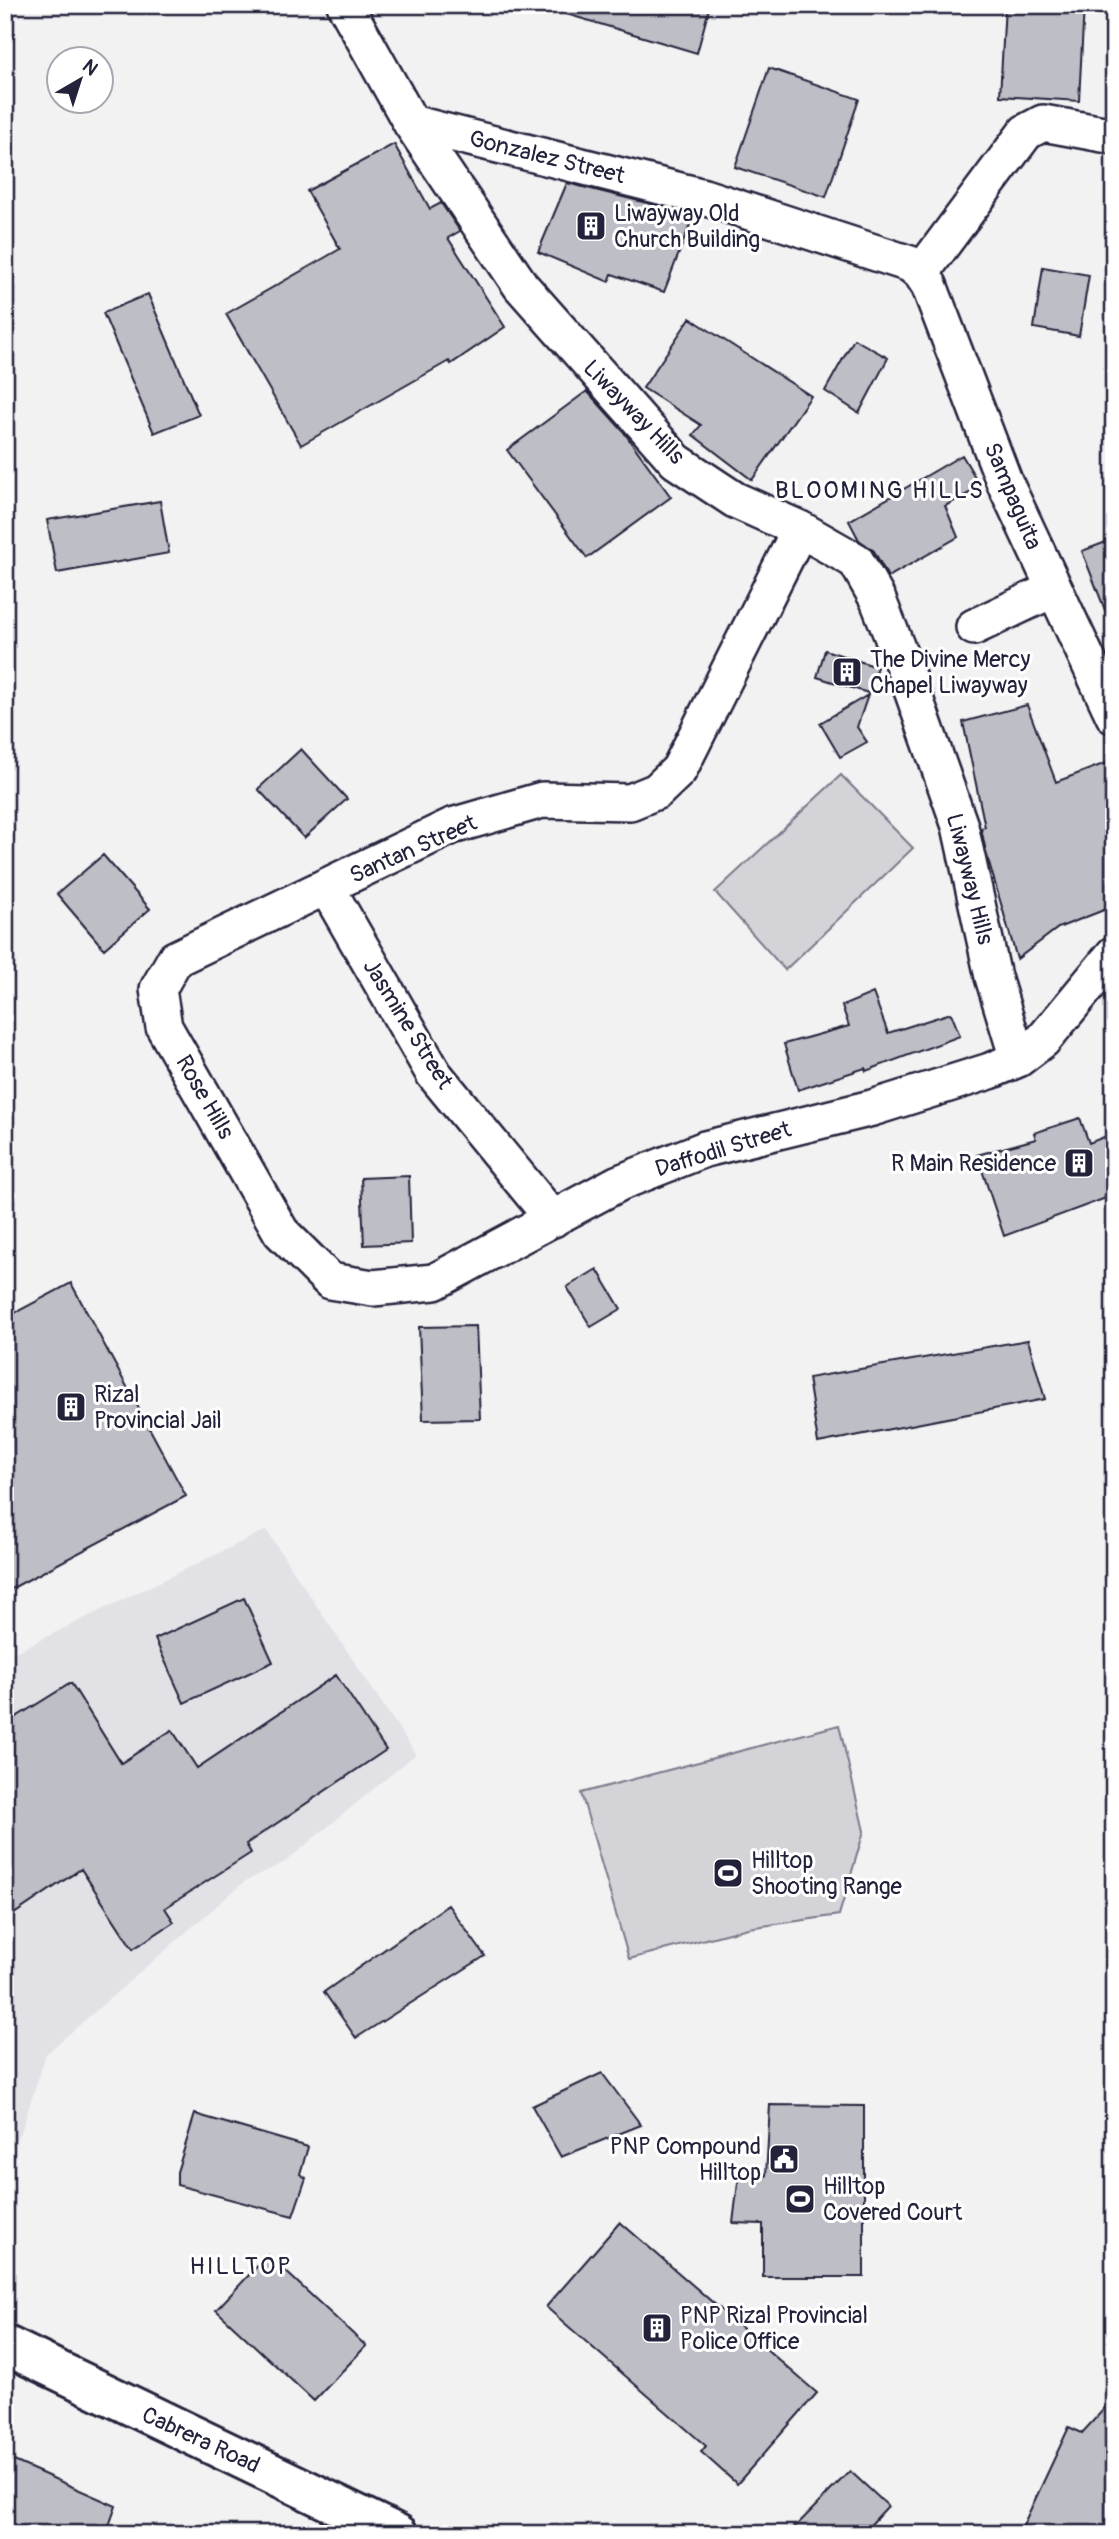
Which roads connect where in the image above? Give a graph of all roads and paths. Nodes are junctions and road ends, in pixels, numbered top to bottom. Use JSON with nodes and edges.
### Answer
{"nodes":[{"id":1,"x":345,"y":5,"type":"edge"},
{"id":2,"x":411,"y":123,"type":"junction"},
{"id":3,"x":1114,"y":136,"type":"edge"},
{"id":4,"x":921,"y":273,"type":"junction"},
{"id":5,"x":800,"y":529,"type":"junction"},
{"id":6,"x":1054,"y":589,"type":"junction"},
{"id":7,"x":974,"y":627,"type":"dead end"},
{"id":8,"x":1114,"y":716,"type":"edge"},
{"id":9,"x":327,"y":888,"type":"junction"},
{"id":10,"x":1114,"y":954,"type":"edge"},
{"id":11,"x":176,"y":959,"type":"joint"},
{"id":12,"x":1018,"y":1059,"type":"junction"},
{"id":13,"x":553,"y":1219,"type":"junction"},
{"id":14,"x":281,"y":1232,"type":"joint"},
{"id":15,"x":5,"y":2345,"type":"edge"},
{"id":16,"x":398,"y":2534,"type":"edge"}],
"edges":[{"from":1,"to":2,"type":"street","name":"Liwayway Hills"},
{"from":2,"to":4,"type":"street","name":"Gonzalez Street"},
{"from":2,"to":5,"type":"street","name":"Liwayway Hills"},
{"from":3,"to":4,"type":"street"},
{"from":4,"to":6,"type":"street","name":"Sampaguita"},
{"from":5,"to":9,"type":"street","name":"Santan Street"},
{"from":5,"to":12,"type":"street","name":"Liwayway Hills"},
{"from":6,"to":7,"type":"street"},
{"from":6,"to":8,"type":"street","name":"Sampaguita"},
{"from":9,"to":11,"type":"street","name":"Santan Street"},
{"from":9,"to":13,"type":"street","name":"Jasmine Street"},
{"from":10,"to":12,"type":"street","name":"Daffodil Street"},
{"from":11,"to":14,"type":"street","name":"Rose Hills"},
{"from":12,"to":13,"type":"street","name":"Daffodil Street"},
{"from":13,"to":14,"type":"street","name":"Daffodil Street"},
{"from":15,"to":16,"type":"main road","name":"Cabrera Road"}]}
